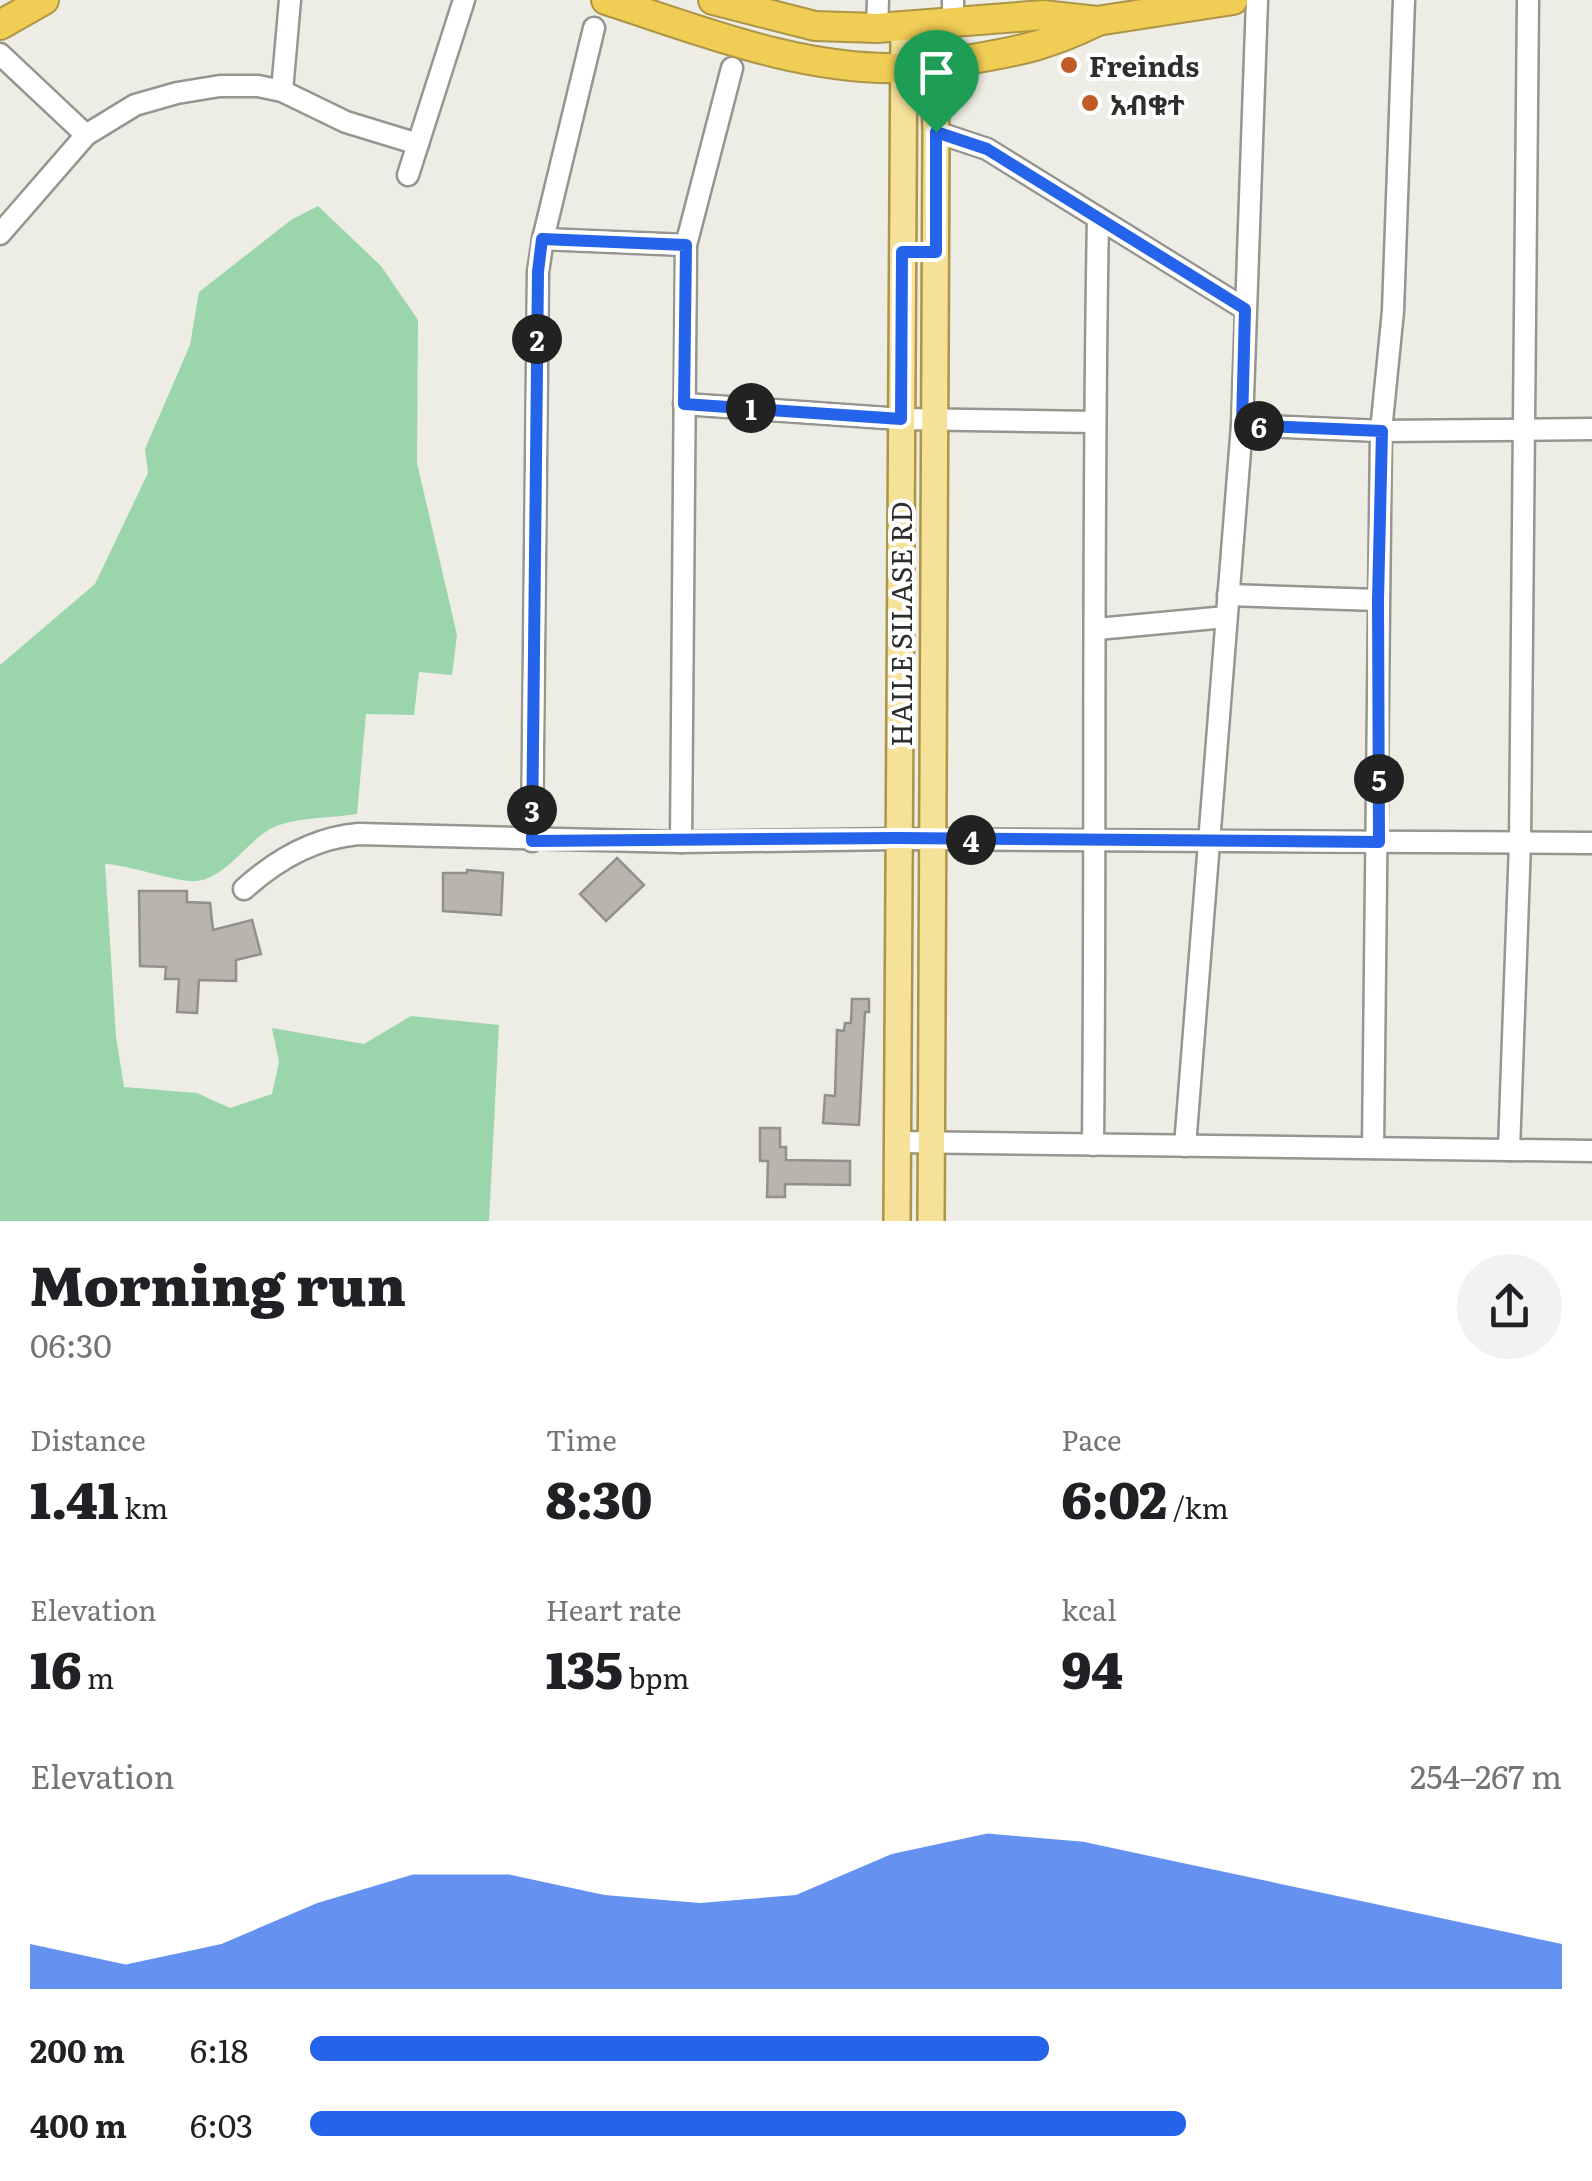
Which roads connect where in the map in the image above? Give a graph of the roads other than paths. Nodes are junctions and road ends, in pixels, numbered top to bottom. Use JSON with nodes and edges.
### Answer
{"nodes":[{"id":1,"x":44,"y":0,"type":"edge"},
{"id":2,"x":290,"y":0,"type":"edge"},
{"id":3,"x":464,"y":0,"type":"edge"},
{"id":4,"x":606,"y":0,"type":"edge"},
{"id":5,"x":713,"y":0,"type":"edge"},
{"id":6,"x":1234,"y":0,"type":"edge"},
{"id":7,"x":1257,"y":0,"type":"edge"},
{"id":8,"x":1404,"y":0,"type":"edge"},
{"id":9,"x":1528,"y":0,"type":"edge"},
{"id":10,"x":947,"y":16,"type":"edge"},
{"id":11,"x":886,"y":18,"type":"edge"},
{"id":12,"x":1097,"y":22,"type":"junction"},
{"id":13,"x":0,"y":25,"type":"edge"},
{"id":14,"x":594,"y":28,"type":"dead end"},
{"id":15,"x":0,"y":54,"type":"edge"},
{"id":16,"x":936,"y":64,"type":"junction"},
{"id":17,"x":732,"y":68,"type":"dead end"},
{"id":18,"x":903,"y":68,"type":"junction"},
{"id":19,"x":282,"y":91,"type":"junction"},
{"id":20,"x":936,"y":132,"type":"junction"},
{"id":21,"x":86,"y":135,"type":"junction"},
{"id":22,"x":418,"y":144,"type":"junction"},
{"id":23,"x":408,"y":175,"type":"dead end"},
{"id":24,"x":1098,"y":218,"type":"junction"},
{"id":25,"x":0,"y":234,"type":"edge"},
{"id":26,"x":542,"y":239,"type":"junction"},
{"id":27,"x":686,"y":245,"type":"junction"},
{"id":28,"x":902,"y":252,"type":"junction"},
{"id":29,"x":936,"y":252,"type":"junction"},
{"id":30,"x":1245,"y":309,"type":"junction"},
{"id":31,"x":684,"y":404,"type":"junction"},
{"id":32,"x":901,"y":419,"type":"junction"},
{"id":33,"x":935,"y":420,"type":"junction"},
{"id":34,"x":1094,"y":422,"type":"junction"},
{"id":35,"x":1242,"y":425,"type":"junction"},
{"id":36,"x":1522,"y":429,"type":"junction"},
{"id":37,"x":1592,"y":429,"type":"edge"},
{"id":38,"x":1382,"y":431,"type":"junction"},
{"id":39,"x":1228,"y":595,"type":"junction"},
{"id":40,"x":1378,"y":600,"type":"junction"},
{"id":41,"x":1226,"y":617,"type":"junction"},
{"id":42,"x":1096,"y":629,"type":"junction"},
{"id":43,"x":897,"y":838,"type":"junction"},
{"id":44,"x":935,"y":840,"type":"junction"},
{"id":45,"x":532,"y":841,"type":"junction"},
{"id":46,"x":1096,"y":841,"type":"junction"},
{"id":47,"x":681,"y":842,"type":"junction"},
{"id":48,"x":1209,"y":842,"type":"junction"},
{"id":49,"x":1379,"y":842,"type":"junction"},
{"id":50,"x":1520,"y":843,"type":"junction"},
{"id":51,"x":1592,"y":843,"type":"edge"},
{"id":52,"x":244,"y":888,"type":"dead end"},
{"id":53,"x":898,"y":1142,"type":"junction"},
{"id":54,"x":931,"y":1143,"type":"junction"},
{"id":55,"x":1093,"y":1145,"type":"junction"},
{"id":56,"x":1185,"y":1146,"type":"junction"},
{"id":57,"x":1373,"y":1148,"type":"junction"},
{"id":58,"x":1509,"y":1150,"type":"junction"},
{"id":59,"x":1592,"y":1151,"type":"edge"},
{"id":60,"x":897,"y":1221,"type":"edge"},
{"id":61,"x":931,"y":1221,"type":"edge"}],
"edges":[{"from":1,"to":13,"type":"highway"},
{"from":2,"to":19,"type":"street"},
{"from":3,"to":22,"type":"street"},
{"from":4,"to":18,"type":"highway"},
{"from":5,"to":11,"type":"highway"},
{"from":6,"to":12,"type":"highway"},
{"from":7,"to":30,"type":"street"},
{"from":8,"to":38,"type":"street"},
{"from":9,"to":36,"type":"street"},
{"from":10,"to":11,"type":"highway"},
{"from":10,"to":12,"type":"highway"},
{"from":10,"to":16,"type":"main road","name":"HAILE SILASE RD"},
{"from":11,"to":18,"type":"main road","name":"HAILE SILASE RD"},
{"from":12,"to":16,"type":"highway"},
{"from":14,"to":26,"type":"street"},
{"from":15,"to":21,"type":"street"},
{"from":16,"to":18,"type":"highway"},
{"from":16,"to":20,"type":"main road","name":"HAILE SILASE RD"},
{"from":17,"to":27,"type":"street"},
{"from":18,"to":28,"type":"main road","name":"HAILE SILASE RD"},
{"from":19,"to":21,"type":"street"},
{"from":19,"to":22,"type":"street"},
{"from":20,"to":24,"type":"street"},
{"from":20,"to":29,"type":"main road","name":"HAILE SILASE RD"},
{"from":21,"to":25,"type":"street"},
{"from":22,"to":23,"type":"street"},
{"from":24,"to":30,"type":"street"},
{"from":24,"to":34,"type":"street"},
{"from":26,"to":27,"type":"street"},
{"from":26,"to":45,"type":"street"},
{"from":27,"to":31,"type":"street"},
{"from":28,"to":29,"type":"main road"},
{"from":28,"to":32,"type":"main road","name":"HAILE SILASE RD"},
{"from":29,"to":33,"type":"main road","name":"HAILE SILASE RD"},
{"from":30,"to":35,"type":"street"},
{"from":31,"to":32,"type":"street"},
{"from":31,"to":47,"type":"street"},
{"from":32,"to":33,"type":"street"},
{"from":32,"to":43,"type":"main road","name":"HAILE SILASE RD"},
{"from":33,"to":34,"type":"street"},
{"from":33,"to":44,"type":"main road","name":"HAILE SILASE RD"},
{"from":34,"to":42,"type":"street"},
{"from":35,"to":38,"type":"street"},
{"from":35,"to":39,"type":"street"},
{"from":36,"to":37,"type":"street"},
{"from":36,"to":38,"type":"street"},
{"from":36,"to":50,"type":"street"},
{"from":38,"to":40,"type":"street"},
{"from":39,"to":40,"type":"street"},
{"from":39,"to":41,"type":"street"},
{"from":40,"to":49,"type":"street"},
{"from":41,"to":42,"type":"street"},
{"from":41,"to":48,"type":"street"},
{"from":42,"to":46,"type":"street"},
{"from":43,"to":44,"type":"street"},
{"from":43,"to":47,"type":"street"},
{"from":43,"to":53,"type":"main road","name":"HAILE SILASE RD"},
{"from":44,"to":46,"type":"street"},
{"from":44,"to":54,"type":"main road","name":"HAILE SILASE RD"},
{"from":45,"to":47,"type":"street"},
{"from":45,"to":52,"type":"street"},
{"from":46,"to":48,"type":"street"},
{"from":46,"to":55,"type":"street"},
{"from":48,"to":49,"type":"street"},
{"from":48,"to":56,"type":"street"},
{"from":49,"to":50,"type":"street"},
{"from":49,"to":57,"type":"street"},
{"from":50,"to":51,"type":"street"},
{"from":50,"to":58,"type":"street"},
{"from":53,"to":54,"type":"street"},
{"from":53,"to":60,"type":"main road","name":"HAILE SILASE RD"},
{"from":54,"to":55,"type":"street"},
{"from":54,"to":61,"type":"main road","name":"HAILE SILASE RD"},
{"from":55,"to":56,"type":"street"},
{"from":56,"to":57,"type":"street"},
{"from":57,"to":58,"type":"street"},
{"from":58,"to":59,"type":"street"}]}
